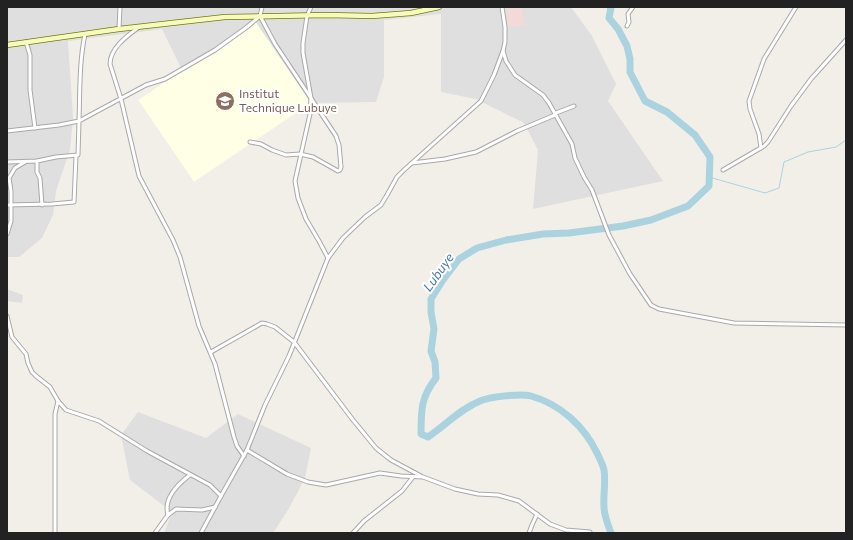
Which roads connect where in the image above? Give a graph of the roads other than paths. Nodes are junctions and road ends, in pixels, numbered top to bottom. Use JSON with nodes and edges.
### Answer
{"nodes":[{"id":1,"x":120,"y":7,"type":"edge"},
{"id":2,"x":262,"y":7,"type":"edge"},
{"id":3,"x":311,"y":7,"type":"edge"},
{"id":4,"x":438,"y":7,"type":"edge"},
{"id":5,"x":502,"y":7,"type":"edge"},
{"id":6,"x":633,"y":7,"type":"edge"},
{"id":7,"x":796,"y":7,"type":"edge"},
{"id":8,"x":260,"y":16,"type":"junction"},
{"id":9,"x":307,"y":16,"type":"junction"},
{"id":10,"x":627,"y":26,"type":"dead end"},
{"id":11,"x":138,"y":27,"type":"junction"},
{"id":12,"x":120,"y":29,"type":"junction"},
{"id":13,"x":85,"y":34,"type":"junction"},
{"id":14,"x":846,"y":40,"type":"edge"},
{"id":15,"x":26,"y":42,"type":"junction"},
{"id":16,"x":7,"y":45,"type":"edge"},
{"id":17,"x":503,"y":51,"type":"junction"},
{"id":18,"x":311,"y":98,"type":"junction"},
{"id":19,"x":121,"y":99,"type":"junction"},
{"id":20,"x":574,"y":106,"type":"dead end"},
{"id":21,"x":556,"y":113,"type":"junction"},
{"id":22,"x":79,"y":120,"type":"junction"},
{"id":23,"x":35,"y":128,"type":"junction"},
{"id":24,"x":7,"y":131,"type":"edge"},
{"id":25,"x":250,"y":142,"type":"dead end"},
{"id":26,"x":761,"y":148,"type":"junction"},
{"id":27,"x":300,"y":154,"type":"junction"},
{"id":28,"x":76,"y":156,"type":"junction"},
{"id":29,"x":29,"y":161,"type":"junction"},
{"id":30,"x":37,"y":161,"type":"junction"},
{"id":31,"x":7,"y":162,"type":"edge"},
{"id":32,"x":412,"y":163,"type":"junction"},
{"id":33,"x":723,"y":170,"type":"dead end"},
{"id":34,"x":8,"y":178,"type":"edge"},
{"id":35,"x":42,"y":204,"type":"junction"},
{"id":36,"x":9,"y":205,"type":"edge"},
{"id":37,"x":7,"y":234,"type":"edge"},
{"id":38,"x":328,"y":258,"type":"junction"},
{"id":39,"x":7,"y":316,"type":"edge"},
{"id":40,"x":846,"y":324,"type":"edge"},
{"id":41,"x":294,"y":342,"type":"junction"},
{"id":42,"x":211,"y":352,"type":"junction"},
{"id":43,"x":58,"y":401,"type":"junction"},
{"id":44,"x":247,"y":450,"type":"junction"},
{"id":45,"x":244,"y":456,"type":"junction"},
{"id":46,"x":190,"y":474,"type":"junction"},
{"id":47,"x":413,"y":477,"type":"junction"},
{"id":48,"x":422,"y":477,"type":"junction"},
{"id":49,"x":220,"y":496,"type":"junction"},
{"id":50,"x":214,"y":507,"type":"junction"},
{"id":51,"x":537,"y":514,"type":"junction"},
{"id":52,"x":168,"y":515,"type":"junction"},
{"id":53,"x":590,"y":532,"type":"edge"},
{"id":54,"x":55,"y":533,"type":"edge"},
{"id":55,"x":155,"y":533,"type":"edge"},
{"id":56,"x":201,"y":533,"type":"edge"},
{"id":57,"x":352,"y":533,"type":"edge"},
{"id":58,"x":530,"y":533,"type":"edge"}],
"edges":[{"from":1,"to":12,"type":"street"},
{"from":2,"to":8,"type":"street"},
{"from":3,"to":9,"type":"street"},
{"from":4,"to":9,"type":"street"},
{"from":5,"to":17,"type":"street"},
{"from":6,"to":10,"type":"street"},
{"from":7,"to":26,"type":"street"},
{"from":8,"to":9,"type":"street"},
{"from":8,"to":11,"type":"street"},
{"from":8,"to":18,"type":"street"},
{"from":8,"to":19,"type":"street"},
{"from":9,"to":18,"type":"street"},
{"from":11,"to":12,"type":"street"},
{"from":11,"to":19,"type":"street"},
{"from":12,"to":13,"type":"street"},
{"from":13,"to":15,"type":"street"},
{"from":13,"to":22,"type":"street"},
{"from":14,"to":26,"type":"street"},
{"from":15,"to":16,"type":"street"},
{"from":15,"to":23,"type":"street"},
{"from":17,"to":21,"type":"street"},
{"from":17,"to":32,"type":"street"},
{"from":18,"to":27,"type":"street"},
{"from":18,"to":27,"type":"street"},
{"from":19,"to":22,"type":"street"},
{"from":19,"to":42,"type":"street"},
{"from":20,"to":21,"type":"street"},
{"from":21,"to":32,"type":"street"},
{"from":21,"to":40,"type":"street"},
{"from":22,"to":23,"type":"street"},
{"from":22,"to":28,"type":"street"},
{"from":23,"to":24,"type":"street"},
{"from":25,"to":27,"type":"street"},
{"from":26,"to":33,"type":"street"},
{"from":27,"to":38,"type":"street"},
{"from":28,"to":30,"type":"street"},
{"from":28,"to":35,"type":"street"},
{"from":29,"to":30,"type":"street"},
{"from":29,"to":31,"type":"street"},
{"from":29,"to":34,"type":"street"},
{"from":30,"to":35,"type":"street"},
{"from":32,"to":38,"type":"street"},
{"from":34,"to":36,"type":"street"},
{"from":35,"to":36,"type":"street"},
{"from":36,"to":37,"type":"street"},
{"from":38,"to":41,"type":"street"},
{"from":39,"to":43,"type":"street"},
{"from":41,"to":42,"type":"street"},
{"from":41,"to":44,"type":"street"},
{"from":41,"to":48,"type":"street"},
{"from":42,"to":45,"type":"street"},
{"from":43,"to":46,"type":"street"},
{"from":43,"to":54,"type":"street"},
{"from":44,"to":45,"type":"street"},
{"from":44,"to":47,"type":"street"},
{"from":45,"to":49,"type":"street"},
{"from":46,"to":49,"type":"street"},
{"from":46,"to":52,"type":"street"},
{"from":47,"to":48,"type":"street"},
{"from":47,"to":57,"type":"street"},
{"from":48,"to":51,"type":"street"},
{"from":49,"to":50,"type":"street"},
{"from":50,"to":52,"type":"street"},
{"from":50,"to":56,"type":"street"},
{"from":51,"to":53,"type":"street"},
{"from":51,"to":58,"type":"street"},
{"from":52,"to":55,"type":"street"}]}
